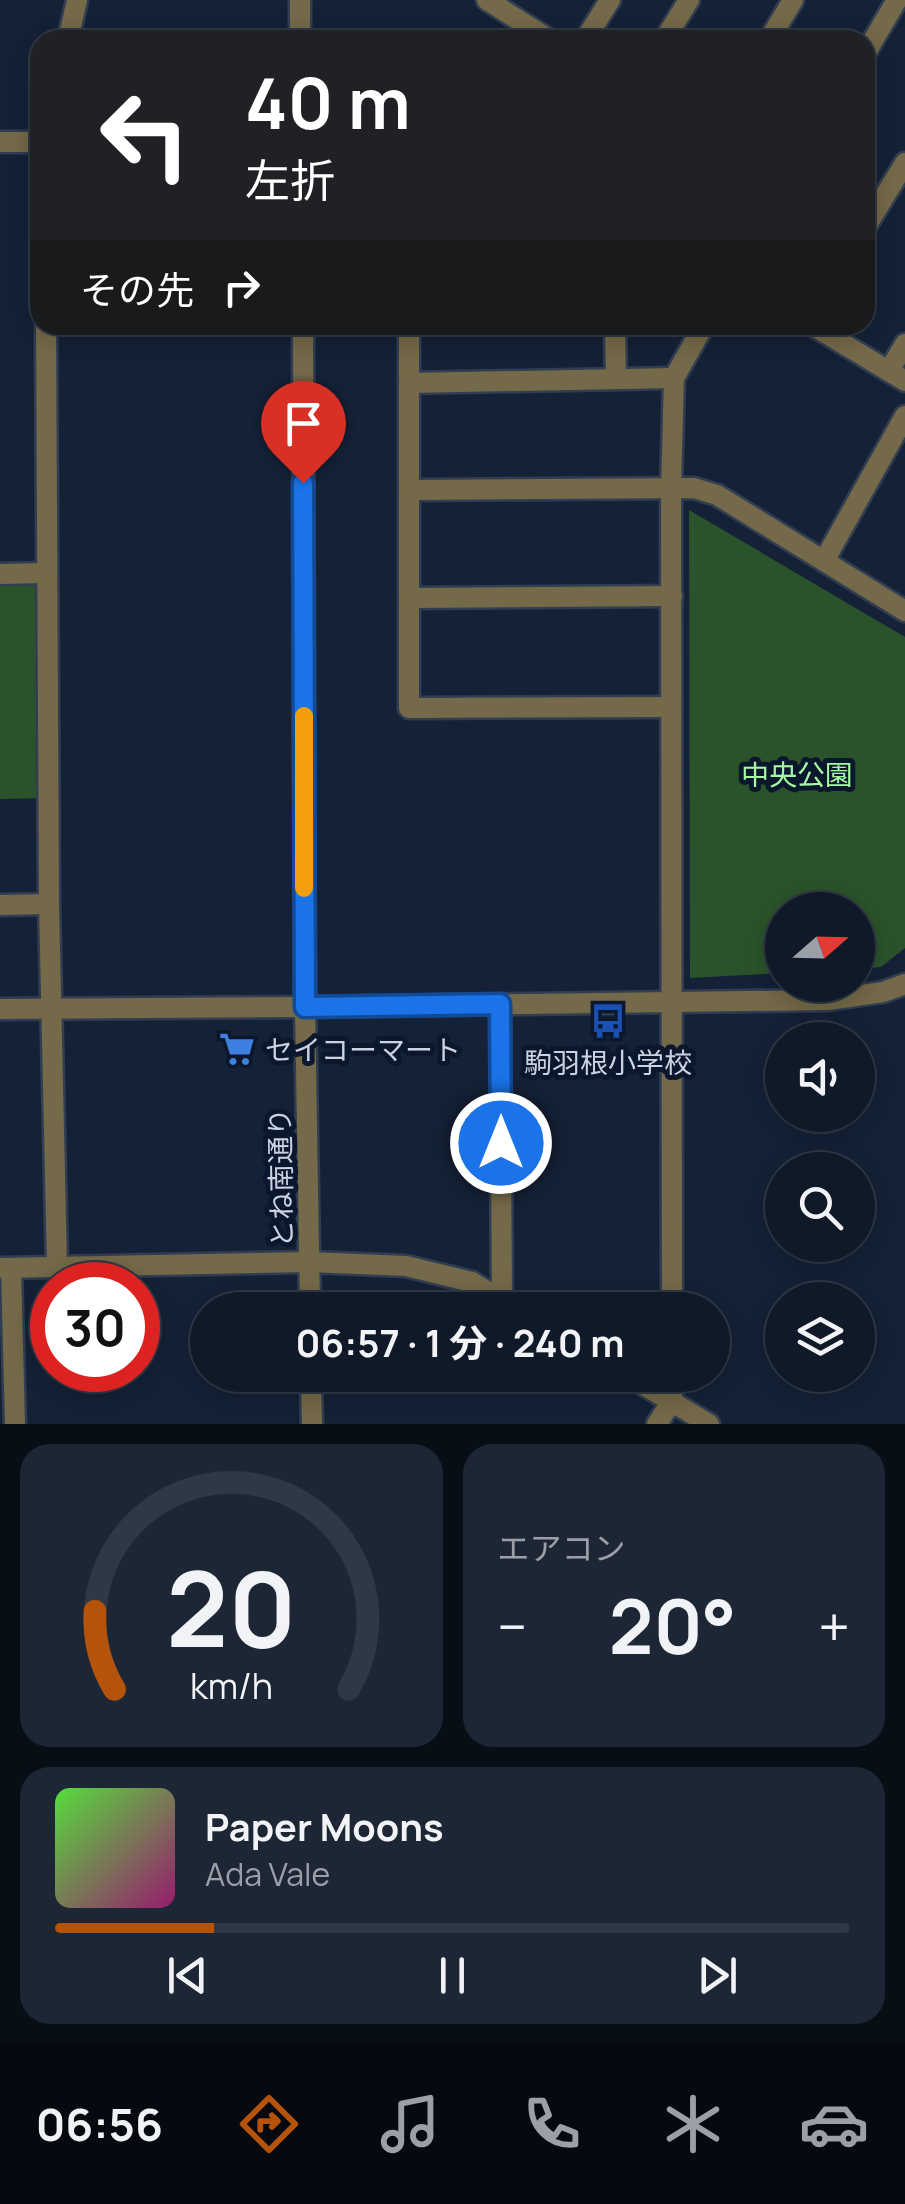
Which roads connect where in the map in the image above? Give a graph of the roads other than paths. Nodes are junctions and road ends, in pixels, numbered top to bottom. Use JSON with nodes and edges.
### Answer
{"nodes":[{"id":1,"x":77,"y":0,"type":"edge"},
{"id":2,"x":300,"y":0,"type":"edge"},
{"id":3,"x":486,"y":0,"type":"edge"},
{"id":4,"x":610,"y":0,"type":"edge"},
{"id":5,"x":688,"y":0,"type":"edge"},
{"id":6,"x":793,"y":0,"type":"edge"},
{"id":7,"x":897,"y":0,"type":"edge"},
{"id":8,"x":70,"y":30,"type":"edge"},
{"id":9,"x":300,"y":30,"type":"edge"},
{"id":10,"x":534,"y":30,"type":"edge"},
{"id":11,"x":591,"y":30,"type":"edge"},
{"id":12,"x":670,"y":30,"type":"edge"},
{"id":13,"x":775,"y":30,"type":"edge"},
{"id":14,"x":875,"y":37,"type":"edge"},
{"id":15,"x":0,"y":142,"type":"edge"},
{"id":16,"x":30,"y":142,"type":"edge"},
{"id":17,"x":905,"y":163,"type":"edge"},
{"id":18,"x":875,"y":212,"type":"edge"},
{"id":19,"x":46,"y":335,"type":"edge"},
{"id":20,"x":303,"y":335,"type":"edge"},
{"id":21,"x":409,"y":335,"type":"edge"},
{"id":22,"x":615,"y":335,"type":"edge"},
{"id":23,"x":698,"y":335,"type":"edge"},
{"id":24,"x":829,"y":335,"type":"edge"},
{"id":25,"x":905,"y":344,"type":"edge"},
{"id":26,"x":897,"y":376,"type":"edge"},
{"id":27,"x":616,"y":378,"type":"junction"},
{"id":28,"x":674,"y":378,"type":"junction"},
{"id":29,"x":409,"y":383,"type":"junction"},
{"id":30,"x":905,"y":416,"type":"edge"},
{"id":31,"x":671,"y":488,"type":"junction"},
{"id":32,"x":411,"y":490,"type":"junction"},
{"id":33,"x":824,"y":562,"type":"junction"},
{"id":34,"x":46,"y":573,"type":"junction"},
{"id":35,"x":0,"y":574,"type":"edge"},
{"id":36,"x":672,"y":596,"type":"junction"},
{"id":37,"x":410,"y":598,"type":"junction"},
{"id":38,"x":905,"y":611,"type":"edge"},
{"id":39,"x":671,"y":707,"type":"junction"},
{"id":40,"x":49,"y":904,"type":"junction"},
{"id":41,"x":0,"y":905,"type":"edge"},
{"id":42,"x":905,"y":984,"type":"edge"},
{"id":43,"x":672,"y":1002,"type":"junction"},
{"id":44,"x":500,"y":1004,"type":"junction"},
{"id":45,"x":305,"y":1007,"type":"junction"},
{"id":46,"x":54,"y":1008,"type":"junction"},
{"id":47,"x":0,"y":1009,"type":"edge"},
{"id":48,"x":57,"y":1262,"type":"edge"},
{"id":49,"x":309,"y":1262,"type":"junction"},
{"id":50,"x":160,"y":1264,"type":"edge"},
{"id":51,"x":6,"y":1268,"type":"edge"},
{"id":52,"x":310,"y":1292,"type":"edge"},
{"id":53,"x":487,"y":1292,"type":"edge"},
{"id":54,"x":509,"y":1292,"type":"edge"},
{"id":55,"x":672,"y":1292,"type":"edge"},
{"id":56,"x":311,"y":1392,"type":"edge"},
{"id":57,"x":657,"y":1392,"type":"edge"},
{"id":58,"x":672,"y":1392,"type":"edge"},
{"id":59,"x":672,"y":1401,"type":"junction"},
{"id":60,"x":15,"y":1424,"type":"edge"},
{"id":61,"x":312,"y":1424,"type":"edge"},
{"id":62,"x":657,"y":1424,"type":"edge"},
{"id":63,"x":709,"y":1424,"type":"edge"}],
"edges":[{"from":1,"to":8,"type":"street"},
{"from":2,"to":9,"type":"street"},
{"from":3,"to":10,"type":"street"},
{"from":4,"to":11,"type":"street"},
{"from":5,"to":12,"type":"street"},
{"from":6,"to":13,"type":"street"},
{"from":7,"to":14,"type":"street"},
{"from":15,"to":16,"type":"street"},
{"from":17,"to":18,"type":"street"},
{"from":19,"to":34,"type":"street"},
{"from":20,"to":45,"type":"street","name":"とね南通り"},
{"from":21,"to":29,"type":"street"},
{"from":22,"to":27,"type":"street"},
{"from":23,"to":28,"type":"street"},
{"from":24,"to":26,"type":"street"},
{"from":25,"to":26,"type":"street"},
{"from":27,"to":28,"type":"street"},
{"from":27,"to":29,"type":"street"},
{"from":28,"to":31,"type":"street"},
{"from":29,"to":32,"type":"street"},
{"from":30,"to":33,"type":"street"},
{"from":31,"to":32,"type":"street"},
{"from":31,"to":33,"type":"street"},
{"from":31,"to":36,"type":"street"},
{"from":32,"to":37,"type":"street"},
{"from":33,"to":38,"type":"street"},
{"from":34,"to":35,"type":"street"},
{"from":34,"to":40,"type":"street"},
{"from":36,"to":37,"type":"street"},
{"from":36,"to":39,"type":"street"},
{"from":37,"to":39,"type":"street"},
{"from":39,"to":43,"type":"street"},
{"from":40,"to":41,"type":"street"},
{"from":40,"to":46,"type":"street"},
{"from":42,"to":43,"type":"street"},
{"from":43,"to":44,"type":"street"},
{"from":43,"to":55,"type":"street"},
{"from":44,"to":45,"type":"street"},
{"from":44,"to":54,"type":"street"},
{"from":45,"to":46,"type":"street"},
{"from":45,"to":49,"type":"street","name":"とね南通り"},
{"from":46,"to":47,"type":"street"},
{"from":46,"to":48,"type":"street"},
{"from":49,"to":50,"type":"street"},
{"from":49,"to":52,"type":"street","name":"とね南通り"},
{"from":49,"to":53,"type":"street"},
{"from":51,"to":60,"type":"street"},
{"from":56,"to":61,"type":"street"},
{"from":57,"to":59,"type":"street"},
{"from":58,"to":59,"type":"street"},
{"from":59,"to":62,"type":"street"},
{"from":59,"to":63,"type":"street"}]}
